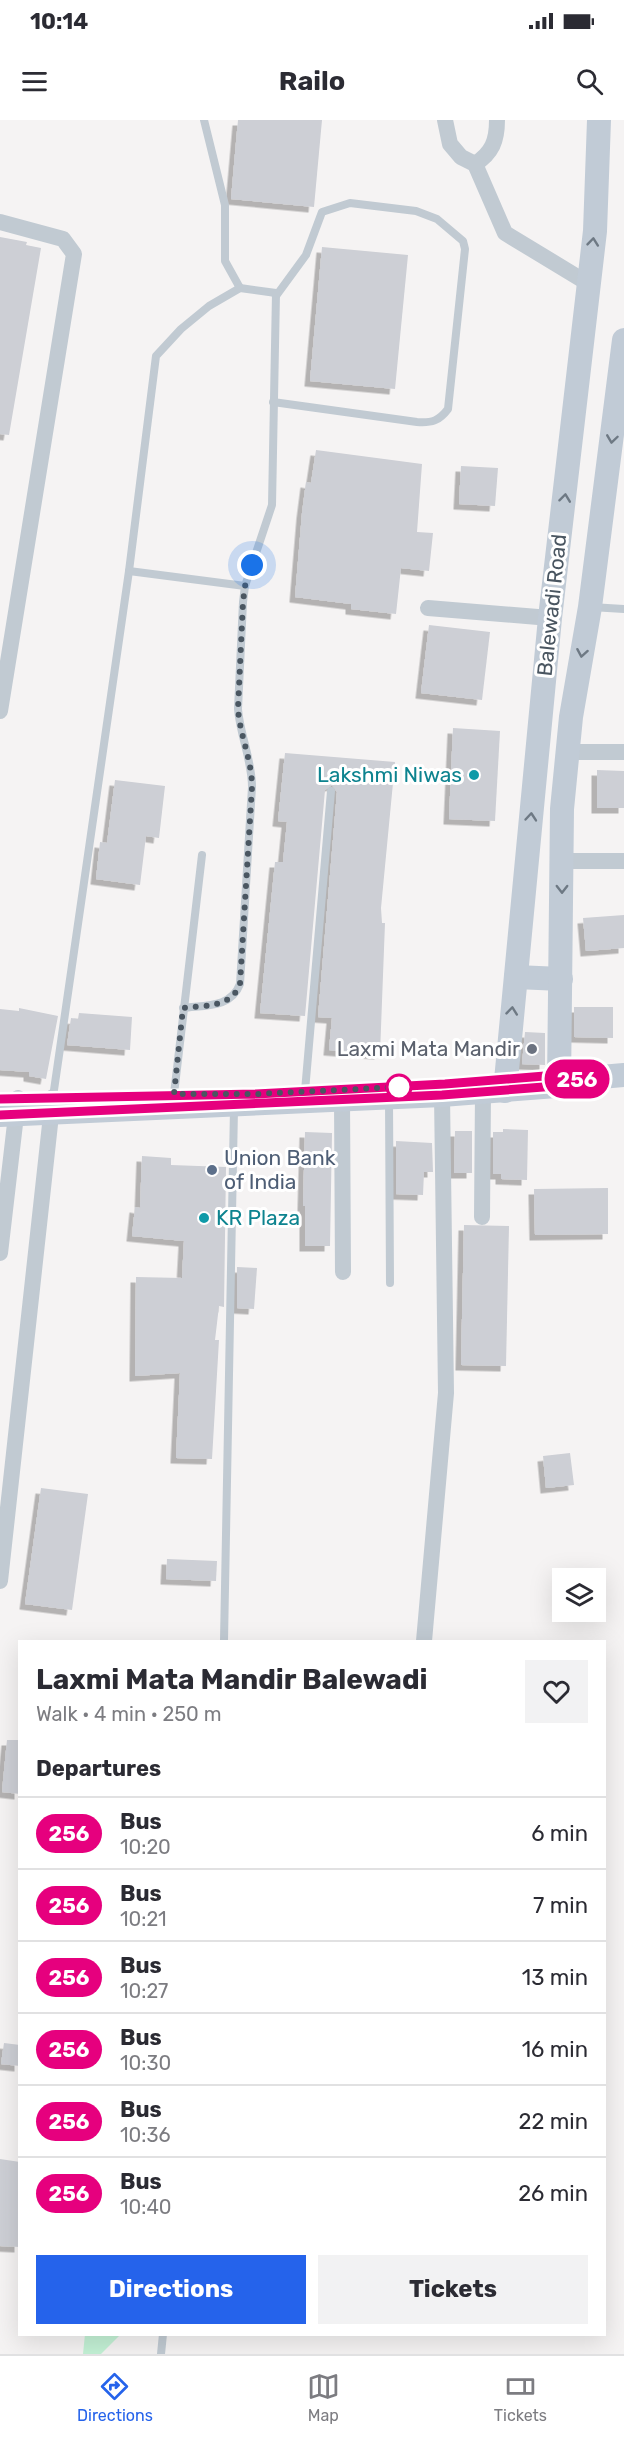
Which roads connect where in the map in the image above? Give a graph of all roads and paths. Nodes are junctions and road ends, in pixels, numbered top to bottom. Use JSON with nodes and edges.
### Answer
{"nodes":[{"id":1,"x":204,"y":120,"type":"edge"},
{"id":2,"x":445,"y":120,"type":"edge"},
{"id":3,"x":496,"y":120,"type":"edge"},
{"id":4,"x":599,"y":120,"type":"edge"},
{"id":5,"x":475,"y":164,"type":"junction"},
{"id":6,"x":0,"y":222,"type":"edge"},
{"id":7,"x":589,"y":284,"type":"junction"},
{"id":8,"x":240,"y":288,"type":"junction"},
{"id":9,"x":276,"y":296,"type":"junction"},
{"id":10,"x":624,"y":340,"type":"edge"},
{"id":11,"x":273,"y":402,"type":"junction"},
{"id":12,"x":129,"y":571,"type":"junction"},
{"id":13,"x":245,"y":586,"type":"junction"},
{"id":14,"x":428,"y":609,"type":"dead end"},
{"id":15,"x":624,"y":609,"type":"edge"},
{"id":16,"x":589,"y":614,"type":"junction"},
{"id":17,"x":550,"y":618,"type":"junction"},
{"id":18,"x":6,"y":647,"type":"edge"},
{"id":19,"x":0,"y":711,"type":"edge"},
{"id":20,"x":568,"y":752,"type":"junction"},
{"id":21,"x":624,"y":752,"type":"edge"},
{"id":22,"x":331,"y":791,"type":"dead end"},
{"id":23,"x":202,"y":855,"type":"dead end"},
{"id":24,"x":562,"y":861,"type":"junction"},
{"id":25,"x":624,"y":861,"type":"edge"},
{"id":26,"x":516,"y":977,"type":"junction"},
{"id":27,"x":561,"y":978,"type":"junction"},
{"id":28,"x":183,"y":1008,"type":"junction"},
{"id":29,"x":624,"y":1075,"type":"edge"},
{"id":30,"x":565,"y":1080,"type":"junction"},
{"id":31,"x":498,"y":1087,"type":"junction"},
{"id":32,"x":305,"y":1091,"type":"junction"},
{"id":33,"x":174,"y":1094,"type":"junction"},
{"id":34,"x":442,"y":1095,"type":"junction"},
{"id":35,"x":389,"y":1096,"type":"junction"},
{"id":36,"x":234,"y":1099,"type":"junction"},
{"id":37,"x":342,"y":1099,"type":"junction"},
{"id":38,"x":52,"y":1105,"type":"junction"},
{"id":39,"x":9,"y":1107,"type":"edge"},
{"id":40,"x":482,"y":1217,"type":"dead end"},
{"id":41,"x":0,"y":1253,"type":"edge"},
{"id":42,"x":343,"y":1272,"type":"dead end"},
{"id":43,"x":390,"y":1283,"type":"dead end"},
{"id":44,"x":0,"y":1581,"type":"edge"},
{"id":45,"x":224,"y":1640,"type":"edge"},
{"id":46,"x":424,"y":1640,"type":"edge"},
{"id":47,"x":163,"y":2336,"type":"edge"},
{"id":48,"x":161,"y":2354,"type":"edge"}],
"edges":[{"from":1,"to":8,"type":"lane"},
{"from":2,"to":5,"type":"street"},
{"from":3,"to":5,"type":"street"},
{"from":7,"to":4,"type":"main road","name":"Balewadi Road","one_way":true},
{"from":5,"to":7,"type":"street"},
{"from":6,"to":18,"type":"street"},
{"from":17,"to":7,"type":"main road","name":"Balewadi Road","one_way":true},
{"from":8,"to":9,"type":"lane"},
{"from":8,"to":12,"type":"lane"},
{"from":9,"to":11,"type":"lane"},
{"from":9,"to":11,"type":"lane"},
{"from":10,"to":16,"type":"main road","name":"Balewadi Road","one_way":true},
{"from":11,"to":13,"type":"lane"},
{"from":12,"to":13,"type":"lane"},
{"from":12,"to":38,"type":"lane"},
{"from":13,"to":28,"type":"lane"},
{"from":14,"to":17,"type":"street"},
{"from":15,"to":16,"type":"lane"},
{"from":16,"to":17,"type":"main road"},
{"from":16,"to":20,"type":"main road","name":"Balewadi Road","one_way":true},
{"from":26,"to":17,"type":"main road","name":"Balewadi Road","one_way":true},
{"from":18,"to":19,"type":"street"},
{"from":20,"to":21,"type":"street"},
{"from":20,"to":24,"type":"main road","name":"Balewadi Road"},
{"from":22,"to":32,"type":"lane"},
{"from":23,"to":28,"type":"lane"},
{"from":24,"to":25,"type":"street"},
{"from":24,"to":27,"type":"main road","name":"Balewadi Road","one_way":true},
{"from":26,"to":27,"type":"main road"},
{"from":31,"to":26,"type":"main road","name":"Balewadi Road","one_way":true},
{"from":27,"to":30,"type":"main road","name":"Balewadi Road"},
{"from":28,"to":33,"type":"lane"},
{"from":29,"to":30,"type":"main road"},
{"from":30,"to":31,"type":"main road"},
{"from":31,"to":32,"type":"main road"},
{"from":31,"to":34,"type":"main road"},
{"from":31,"to":40,"type":"street"},
{"from":32,"to":36,"type":"main road"},
{"from":33,"to":36,"type":"main road"},
{"from":33,"to":38,"type":"main road"},
{"from":34,"to":35,"type":"main road"},
{"from":34,"to":46,"type":"street"},
{"from":35,"to":37,"type":"main road"},
{"from":35,"to":43,"type":"lane"},
{"from":36,"to":37,"type":"main road"},
{"from":36,"to":38,"type":"main road"},
{"from":36,"to":45,"type":"lane"},
{"from":37,"to":42,"type":"street"},
{"from":38,"to":39,"type":"main road"},
{"from":38,"to":44,"type":"street"},
{"from":39,"to":41,"type":"street"},
{"from":47,"to":48,"type":"lane"}]}
